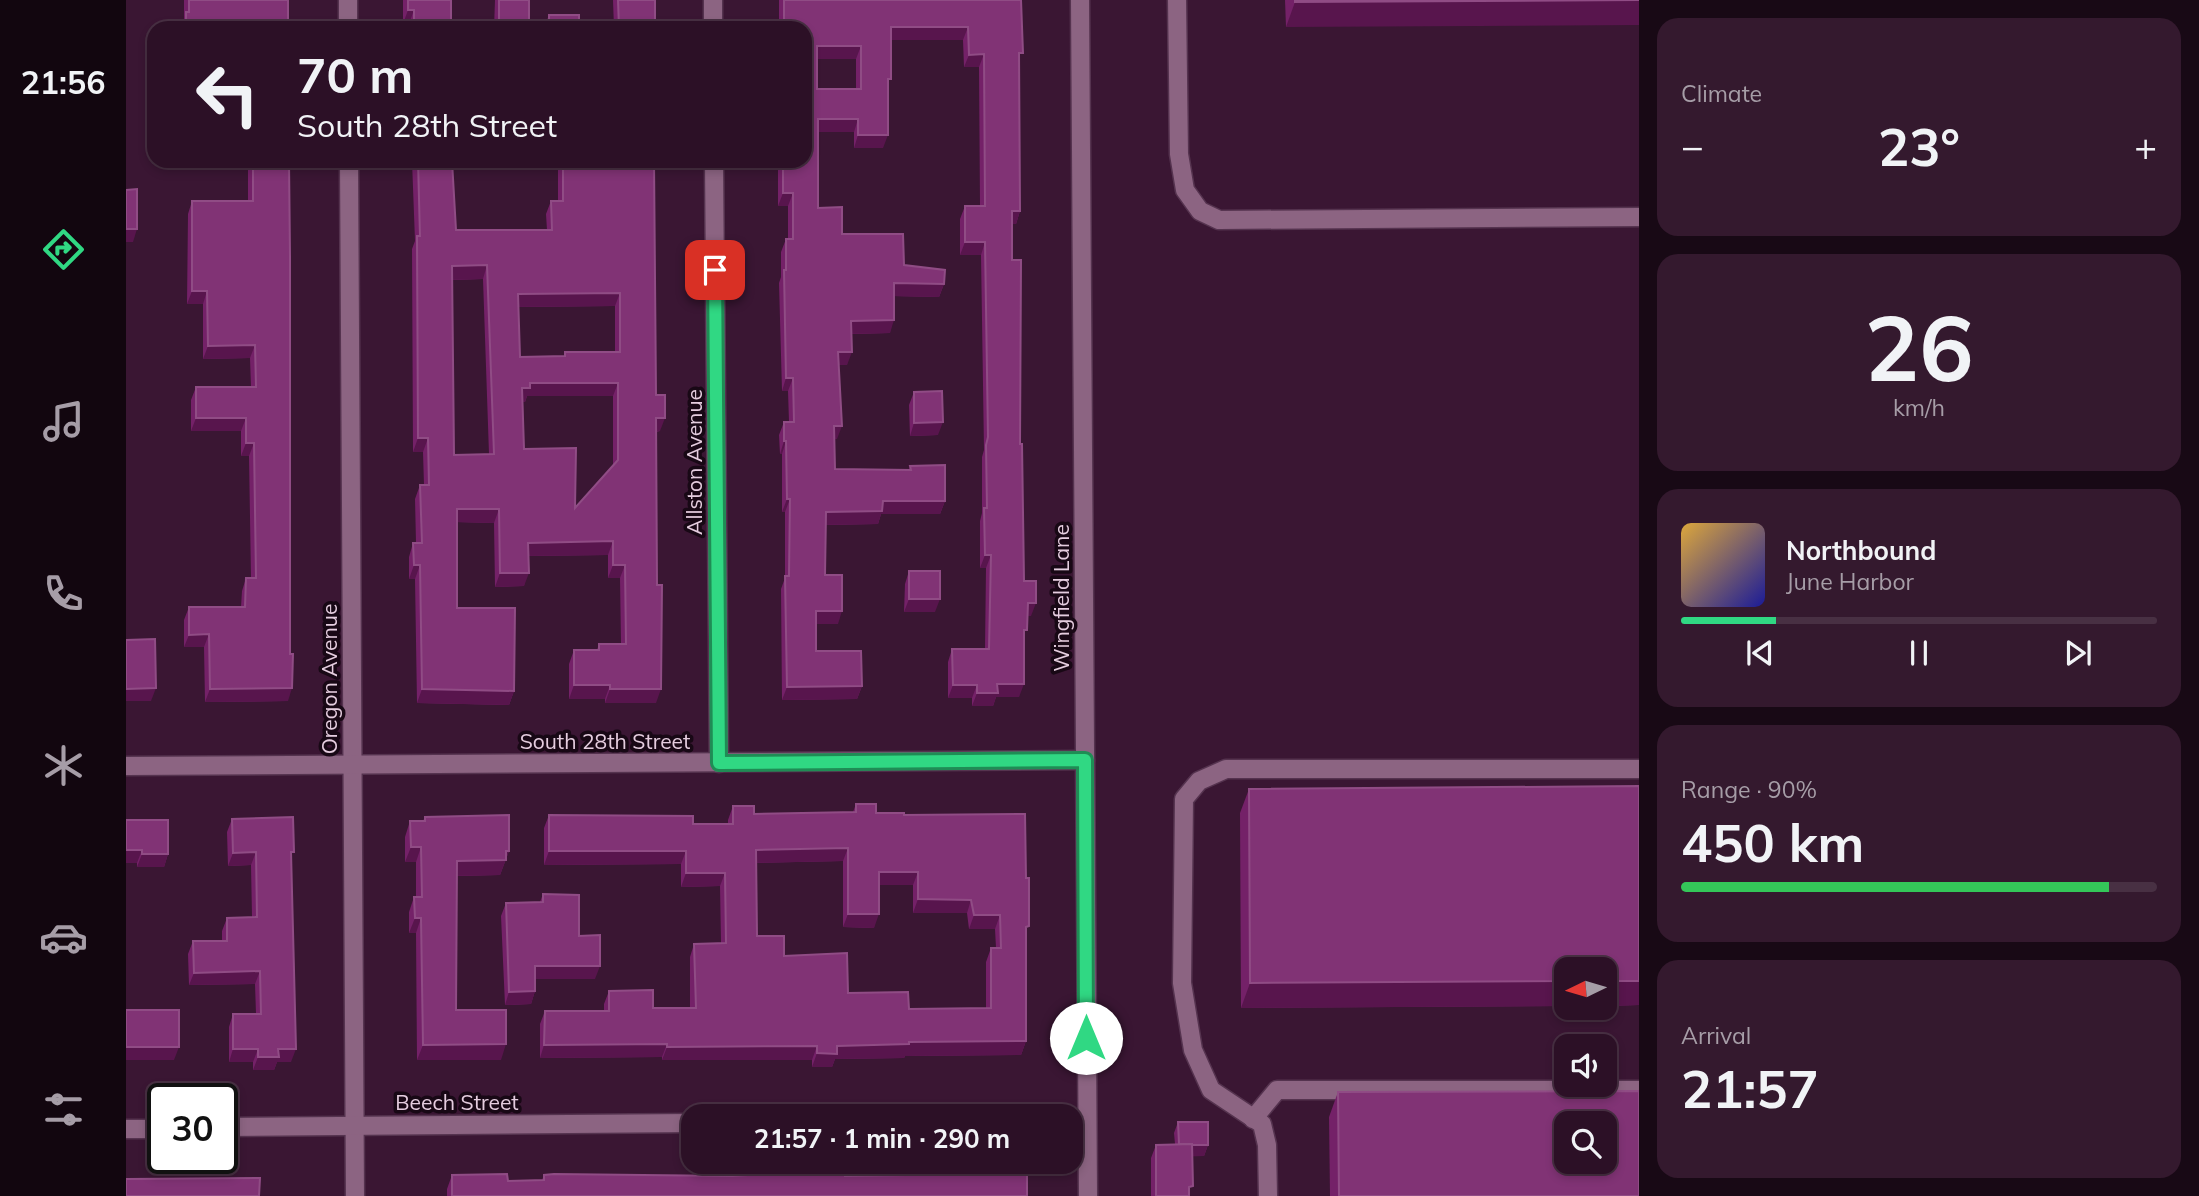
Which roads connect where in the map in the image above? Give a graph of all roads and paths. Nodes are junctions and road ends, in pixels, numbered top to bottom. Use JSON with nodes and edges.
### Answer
{"nodes":[{"id":1,"x":348,"y":0,"type":"edge"},
{"id":2,"x":713,"y":0,"type":"edge"},
{"id":3,"x":1080,"y":0,"type":"edge"},
{"id":4,"x":1177,"y":0,"type":"edge"},
{"id":5,"x":348,"y":21,"type":"edge"},
{"id":6,"x":713,"y":21,"type":"edge"},
{"id":7,"x":349,"y":168,"type":"edge"},
{"id":8,"x":714,"y":168,"type":"edge"},
{"id":9,"x":1639,"y":217,"type":"edge"},
{"id":10,"x":1085,"y":760,"type":"junction"},
{"id":11,"x":719,"y":763,"type":"junction"},
{"id":12,"x":353,"y":765,"type":"junction"},
{"id":13,"x":126,"y":766,"type":"edge"},
{"id":14,"x":1639,"y":769,"type":"edge"},
{"id":15,"x":1639,"y":1090,"type":"edge"},
{"id":16,"x":1079,"y":1104,"type":"edge"},
{"id":17,"x":1254,"y":1119,"type":"junction"},
{"id":18,"x":681,"y":1123,"type":"edge"},
{"id":19,"x":355,"y":1125,"type":"junction"},
{"id":20,"x":238,"y":1128,"type":"edge"},
{"id":21,"x":126,"y":1129,"type":"edge"},
{"id":22,"x":147,"y":1129,"type":"edge"},
{"id":23,"x":1083,"y":1154,"type":"edge"},
{"id":24,"x":355,"y":1196,"type":"edge"},
{"id":25,"x":1088,"y":1196,"type":"edge"},
{"id":26,"x":1269,"y":1196,"type":"edge"}],
"edges":[{"from":1,"to":5,"type":"street"},
{"from":2,"to":6,"type":"street"},
{"from":3,"to":10,"type":"street","name":"Wingfield Lane"},
{"from":4,"to":9,"type":"street"},
{"from":7,"to":12,"type":"street","name":"Oregon Avenue"},
{"from":8,"to":11,"type":"street","name":"Allston Avenue"},
{"from":10,"to":11,"type":"street","name":"South 28th Street"},
{"from":10,"to":16,"type":"street","name":"Wingfield Lane"},
{"from":11,"to":12,"type":"street","name":"South 28th Street"},
{"from":12,"to":13,"type":"street","name":"South 28th Street"},
{"from":12,"to":19,"type":"street","name":"Oregon Avenue"},
{"from":14,"to":17,"type":"street"},
{"from":15,"to":17,"type":"street"},
{"from":17,"to":26,"type":"street"},
{"from":18,"to":19,"type":"street","name":"Beech Street"},
{"from":19,"to":20,"type":"street","name":"Beech Street"},
{"from":19,"to":24,"type":"street","name":"Oregon Avenue"},
{"from":21,"to":22,"type":"street"},
{"from":23,"to":25,"type":"street","name":"Wingfield Lane"}]}
